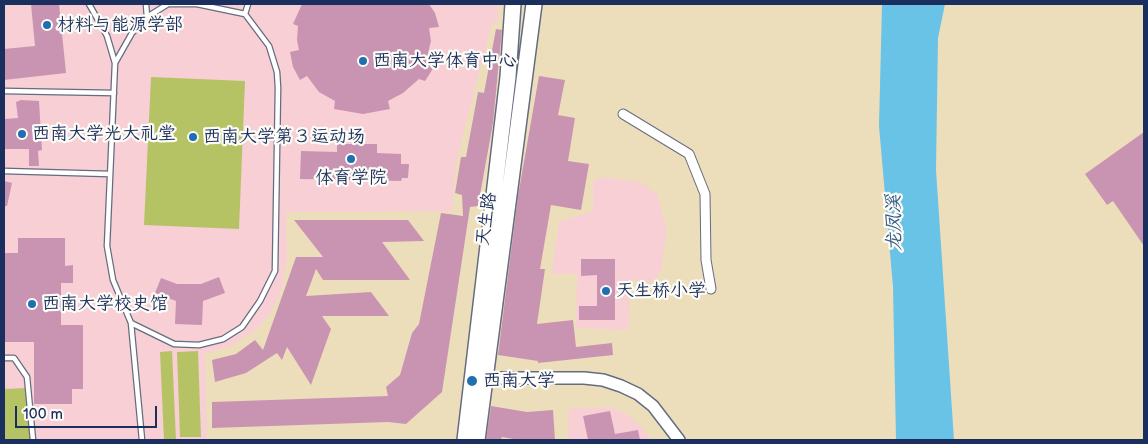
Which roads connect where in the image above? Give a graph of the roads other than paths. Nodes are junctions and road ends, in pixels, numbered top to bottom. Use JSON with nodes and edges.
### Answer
{"nodes":[{"id":1,"x":89,"y":4,"type":"edge"},
{"id":2,"x":146,"y":4,"type":"edge"},
{"id":3,"x":164,"y":4,"type":"edge"},
{"id":4,"x":168,"y":4,"type":"edge"},
{"id":5,"x":248,"y":4,"type":"edge"},
{"id":6,"x":513,"y":4,"type":"edge"},
{"id":7,"x":534,"y":4,"type":"edge"},
{"id":8,"x":245,"y":14,"type":"junction"},
{"id":9,"x":147,"y":17,"type":"junction"},
{"id":10,"x":115,"y":62,"type":"junction"},
{"id":11,"x":4,"y":91,"type":"edge"},
{"id":12,"x":114,"y":93,"type":"junction"},
{"id":13,"x":623,"y":114,"type":"dead end"},
{"id":14,"x":4,"y":171,"type":"edge"},
{"id":15,"x":110,"y":174,"type":"junction"},
{"id":16,"x":712,"y":289,"type":"dead end"},
{"id":17,"x":131,"y":323,"type":"junction"},
{"id":18,"x":4,"y":358,"type":"edge"},
{"id":19,"x":479,"y":378,"type":"junction"},
{"id":20,"x":33,"y":440,"type":"edge"},
{"id":21,"x":142,"y":440,"type":"edge"},
{"id":22,"x":465,"y":440,"type":"edge"},
{"id":23,"x":477,"y":440,"type":"edge"},
{"id":24,"x":679,"y":440,"type":"edge"}],
"edges":[{"from":1,"to":10,"type":"lane"},
{"from":2,"to":9,"type":"lane"},
{"from":3,"to":4,"type":"lane"},
{"from":4,"to":8,"type":"lane"},
{"from":4,"to":9,"type":"lane"},
{"from":5,"to":8,"type":"lane"},
{"from":6,"to":19,"type":"highway","name":"天生路"},
{"from":7,"to":19,"type":"highway","name":"天生路"},
{"from":8,"to":17,"type":"lane"},
{"from":9,"to":10,"type":"lane"},
{"from":10,"to":12,"type":"lane"},
{"from":11,"to":12,"type":"lane"},
{"from":12,"to":15,"type":"lane"},
{"from":13,"to":16,"type":"street"},
{"from":14,"to":15,"type":"lane"},
{"from":15,"to":17,"type":"lane"},
{"from":17,"to":21,"type":"lane"},
{"from":18,"to":20,"type":"lane"},
{"from":19,"to":22,"type":"highway","name":"天生路"},
{"from":19,"to":23,"type":"highway","name":"天生路"},
{"from":19,"to":24,"type":"street"}]}
